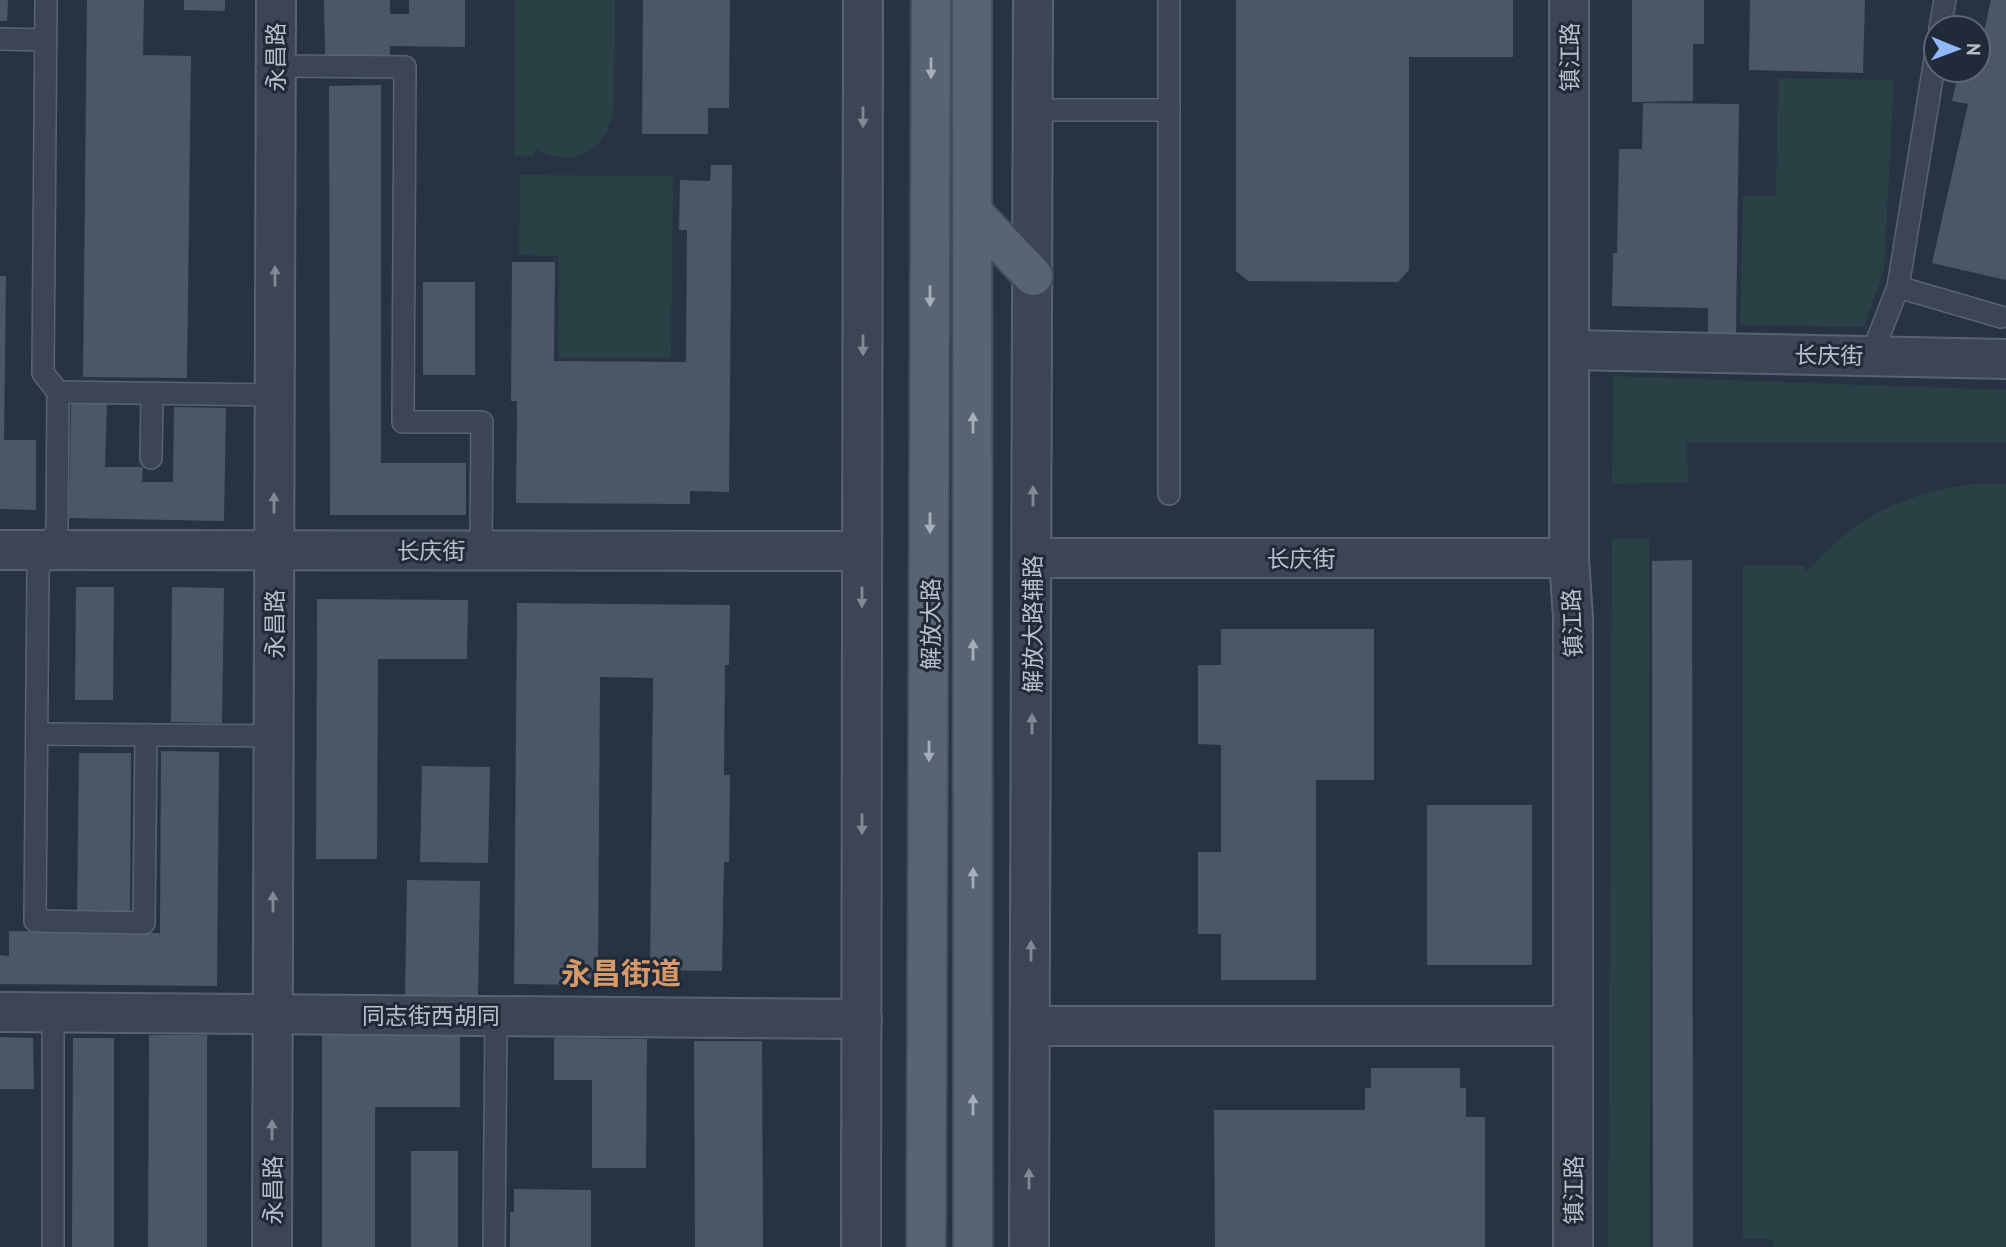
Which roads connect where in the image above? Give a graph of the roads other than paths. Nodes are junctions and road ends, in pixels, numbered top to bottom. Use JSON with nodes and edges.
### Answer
{"nodes":[{"id":1,"x":46,"y":0,"type":"edge"},
{"id":2,"x":275,"y":0,"type":"edge"},
{"id":3,"x":863,"y":0,"type":"edge"},
{"id":4,"x":931,"y":0,"type":"edge"},
{"id":5,"x":972,"y":0,"type":"edge"},
{"id":6,"x":1033,"y":0,"type":"edge"},
{"id":7,"x":1169,"y":0,"type":"edge"},
{"id":8,"x":1569,"y":0,"type":"edge"},
{"id":9,"x":0,"y":39,"type":"edge"},
{"id":10,"x":46,"y":40,"type":"junction"},
{"id":11,"x":275,"y":66,"type":"junction"},
{"id":12,"x":1931,"y":84,"type":"edge"},
{"id":13,"x":1033,"y":110,"type":"junction"},
{"id":14,"x":1169,"y":110,"type":"junction"},
{"id":15,"x":972,"y":213,"type":"junction"},
{"id":16,"x":1033,"y":276,"type":"junction"},
{"id":17,"x":1898,"y":287,"type":"junction"},
{"id":18,"x":2001,"y":317,"type":"dead end"},
{"id":19,"x":1569,"y":350,"type":"junction"},
{"id":20,"x":1871,"y":356,"type":"junction"},
{"id":21,"x":2006,"y":359,"type":"edge"},
{"id":22,"x":58,"y":392,"type":"junction"},
{"id":23,"x":152,"y":394,"type":"junction"},
{"id":24,"x":274,"y":395,"type":"junction"},
{"id":25,"x":151,"y":458,"type":"dead end"},
{"id":26,"x":1169,"y":494,"type":"dead end"},
{"id":27,"x":0,"y":550,"type":"edge"},
{"id":28,"x":48,"y":550,"type":"junction"},
{"id":29,"x":274,"y":550,"type":"junction"},
{"id":30,"x":481,"y":550,"type":"junction"},
{"id":31,"x":862,"y":551,"type":"junction"},
{"id":32,"x":1032,"y":558,"type":"junction"},
{"id":33,"x":1569,"y":558,"type":"junction"},
{"id":34,"x":37,"y":734,"type":"junction"},
{"id":35,"x":146,"y":735,"type":"junction"},
{"id":36,"x":273,"y":736,"type":"junction"},
{"id":37,"x":0,"y":1012,"type":"edge"},
{"id":38,"x":53,"y":1013,"type":"junction"},
{"id":39,"x":272,"y":1014,"type":"junction"},
{"id":40,"x":496,"y":1016,"type":"junction"},
{"id":41,"x":862,"y":1019,"type":"junction"},
{"id":42,"x":1030,"y":1026,"type":"junction"},
{"id":43,"x":1573,"y":1026,"type":"junction"},
{"id":44,"x":53,"y":1247,"type":"edge"},
{"id":45,"x":272,"y":1247,"type":"edge"},
{"id":46,"x":494,"y":1247,"type":"edge"},
{"id":47,"x":860,"y":1247,"type":"edge"},
{"id":48,"x":926,"y":1247,"type":"edge"},
{"id":49,"x":973,"y":1247,"type":"edge"},
{"id":50,"x":1029,"y":1247,"type":"edge"},
{"id":51,"x":1573,"y":1247,"type":"edge"}],
"edges":[{"from":1,"to":10,"type":"lane"},
{"from":2,"to":11,"type":"street","name":"永昌路"},
{"from":3,"to":31,"type":"street","one_way":true},
{"from":4,"to":48,"type":"main road","name":"解放大路","one_way":true},
{"from":5,"to":15,"type":"main road","name":"解放大路"},
{"from":6,"to":13,"type":"street","name":"解放大路辅路"},
{"from":7,"to":14,"type":"lane"},
{"from":8,"to":19,"type":"street","name":"镇江路"},
{"from":9,"to":10,"type":"lane"},
{"from":10,"to":22,"type":"lane"},
{"from":24,"to":11,"type":"street","name":"永昌路","one_way":true},
{"from":11,"to":30,"type":"lane"},
{"from":12,"to":17,"type":"lane"},
{"from":13,"to":14,"type":"lane"},
{"from":13,"to":16,"type":"street","name":"解放大路辅路"},
{"from":14,"to":26,"type":"lane"},
{"from":15,"to":16,"type":"main road"},
{"from":49,"to":15,"type":"main road","name":"解放大路","one_way":true},
{"from":32,"to":16,"type":"street","name":"解放大路辅路","one_way":true},
{"from":17,"to":18,"type":"lane"},
{"from":17,"to":20,"type":"lane"},
{"from":19,"to":20,"type":"street","name":"长庆街"},
{"from":19,"to":33,"type":"street","name":"镇江路"},
{"from":20,"to":21,"type":"street","name":"长庆街"},
{"from":22,"to":23,"type":"lane"},
{"from":22,"to":28,"type":"lane"},
{"from":23,"to":24,"type":"lane"},
{"from":23,"to":25,"type":"lane"},
{"from":29,"to":24,"type":"street","name":"永昌路","one_way":true},
{"from":27,"to":28,"type":"street","name":"长庆街"},
{"from":28,"to":29,"type":"street","name":"长庆街"},
{"from":28,"to":34,"type":"lane"},
{"from":29,"to":30,"type":"street","name":"长庆街"},
{"from":29,"to":36,"type":"street","name":"永昌路"},
{"from":30,"to":31,"type":"street","name":"长庆街"},
{"from":31,"to":41,"type":"street","one_way":true},
{"from":32,"to":33,"type":"street","name":"长庆街"},
{"from":42,"to":32,"type":"street","name":"解放大路辅路","one_way":true},
{"from":33,"to":43,"type":"street","name":"镇江路"},
{"from":34,"to":35,"type":"lane"},
{"from":34,"to":35,"type":"lane"},
{"from":35,"to":36,"type":"lane"},
{"from":39,"to":36,"type":"street","name":"永昌路","one_way":true},
{"from":37,"to":38,"type":"street","name":"同志街西胡同"},
{"from":38,"to":39,"type":"street","name":"同志街西胡同"},
{"from":38,"to":44,"type":"lane"},
{"from":39,"to":40,"type":"street","name":"同志街西胡同"},
{"from":45,"to":39,"type":"street","name":"永昌路","one_way":true},
{"from":40,"to":41,"type":"street","name":"同志街西胡同"},
{"from":40,"to":46,"type":"lane"},
{"from":41,"to":47,"type":"street"},
{"from":42,"to":43,"type":"street"},
{"from":50,"to":42,"type":"street","name":"解放大路辅路","one_way":true},
{"from":43,"to":51,"type":"street","name":"镇江路"}]}
